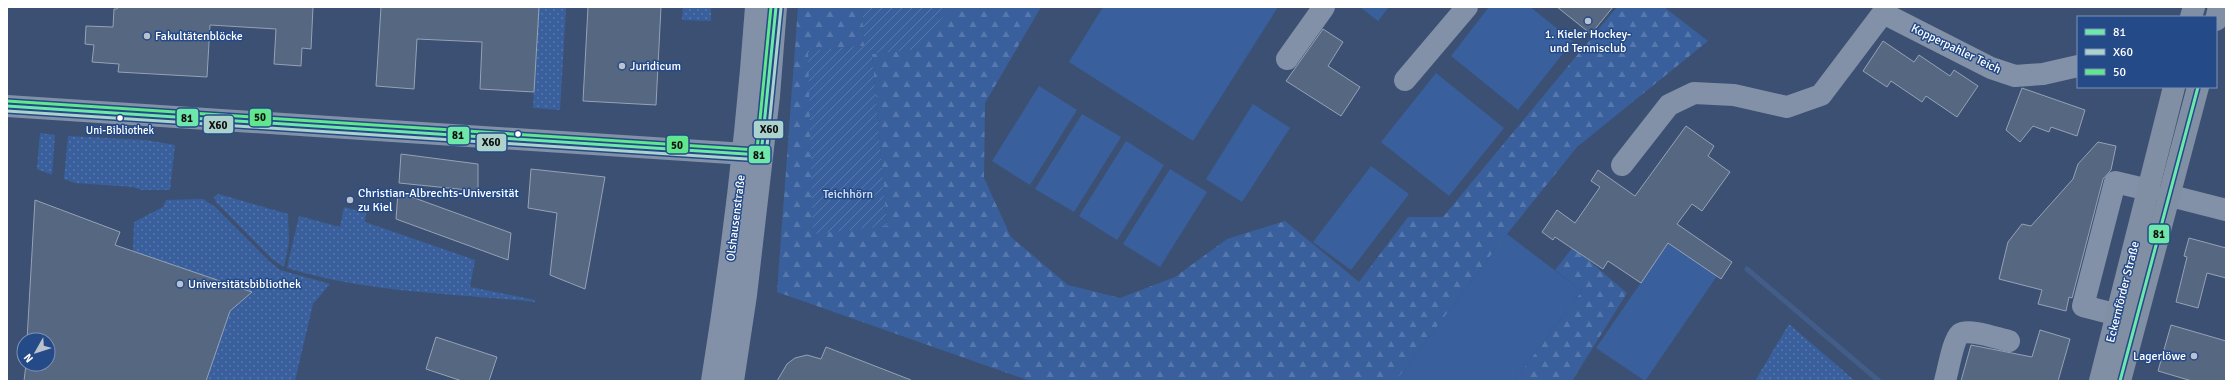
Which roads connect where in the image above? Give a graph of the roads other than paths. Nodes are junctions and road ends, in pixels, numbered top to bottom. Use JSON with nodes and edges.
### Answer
{"nodes":[{"id":1,"x":756,"y":7,"type":"edge"},
{"id":2,"x":776,"y":7,"type":"edge"},
{"id":3,"x":1324,"y":7,"type":"edge"},
{"id":4,"x":1467,"y":7,"type":"edge"},
{"id":5,"x":1904,"y":16,"type":"edge"},
{"id":6,"x":1287,"y":59,"type":"dead end"},
{"id":7,"x":2077,"y":66,"type":"edge"},
{"id":8,"x":1405,"y":80,"type":"dead end"},
{"id":9,"x":2174,"y":88,"type":"edge"},
{"id":10,"x":2198,"y":88,"type":"edge"},
{"id":11,"x":7,"y":106,"type":"edge"},
{"id":12,"x":753,"y":154,"type":"junction"},
{"id":13,"x":1622,"y":165,"type":"dead end"},
{"id":14,"x":2149,"y":190,"type":"junction"},
{"id":15,"x":2171,"y":196,"type":"junction"},
{"id":16,"x":2226,"y":210,"type":"edge"},
{"id":17,"x":2118,"y":315,"type":"junction"},
{"id":18,"x":2008,"y":341,"type":"dead end"},
{"id":19,"x":712,"y":381,"type":"edge"},
{"id":20,"x":733,"y":381,"type":"edge"},
{"id":21,"x":1945,"y":381,"type":"edge"},
{"id":22,"x":2100,"y":381,"type":"edge"},
{"id":23,"x":2120,"y":381,"type":"edge"}],
"edges":[{"from":1,"to":12,"type":"street","name":"Olshausenstraße"},
{"from":2,"to":12,"type":"street","name":"Olshausenstraße"},
{"from":3,"to":6,"type":"street"},
{"from":4,"to":8,"type":"street"},
{"from":5,"to":7,"type":"street","name":"Kopperpahler Teich"},
{"from":5,"to":13,"type":"street","name":"Kopperpahler Teich"},
{"from":9,"to":14,"type":"main road","name":"Eckernförder Straße"},
{"from":10,"to":15,"type":"main road","name":"Eckernförder Straße"},
{"from":11,"to":12,"type":"street"},
{"from":12,"to":19,"type":"street","name":"Olshausenstraße"},
{"from":12,"to":20,"type":"street","name":"Olshausenstraße"},
{"from":14,"to":17,"type":"main road","name":"Eckernförder Straße"},
{"from":14,"to":17,"type":"street"},
{"from":15,"to":16,"type":"street"},
{"from":15,"to":23,"type":"main road","name":"Eckernförder Straße"},
{"from":17,"to":22,"type":"main road","name":"Eckernförder Straße"},
{"from":18,"to":21,"type":"street"}]}
